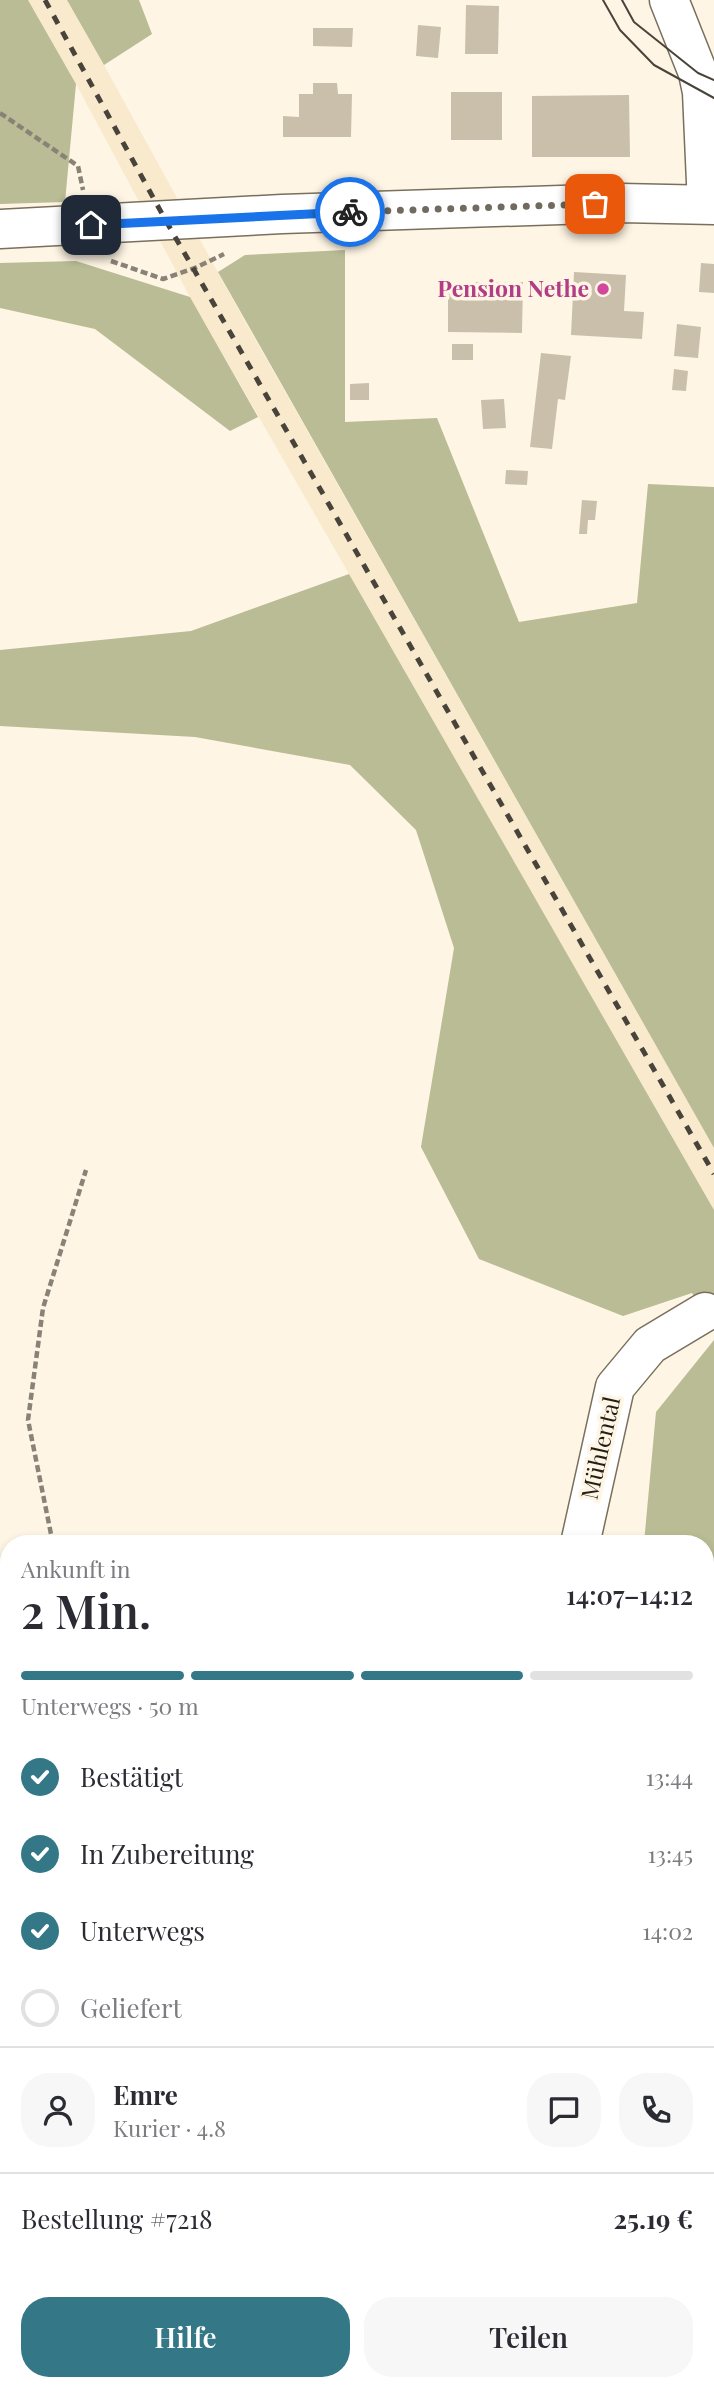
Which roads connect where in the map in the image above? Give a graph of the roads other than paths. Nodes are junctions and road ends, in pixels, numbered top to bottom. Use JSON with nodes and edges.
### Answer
{"nodes":[{"id":1,"x":669,"y":0,"type":"edge"},
{"id":2,"x":711,"y":205,"type":"edge"},
{"id":3,"x":0,"y":229,"type":"edge"},
{"id":4,"x":705,"y":1312,"type":"dead end"},
{"id":5,"x":582,"y":1535,"type":"edge"}],
"edges":[{"from":1,"to":2,"type":"street"},
{"from":2,"to":3,"type":"street"},
{"from":4,"to":5,"type":"street","name":"Mühlental"}]}
